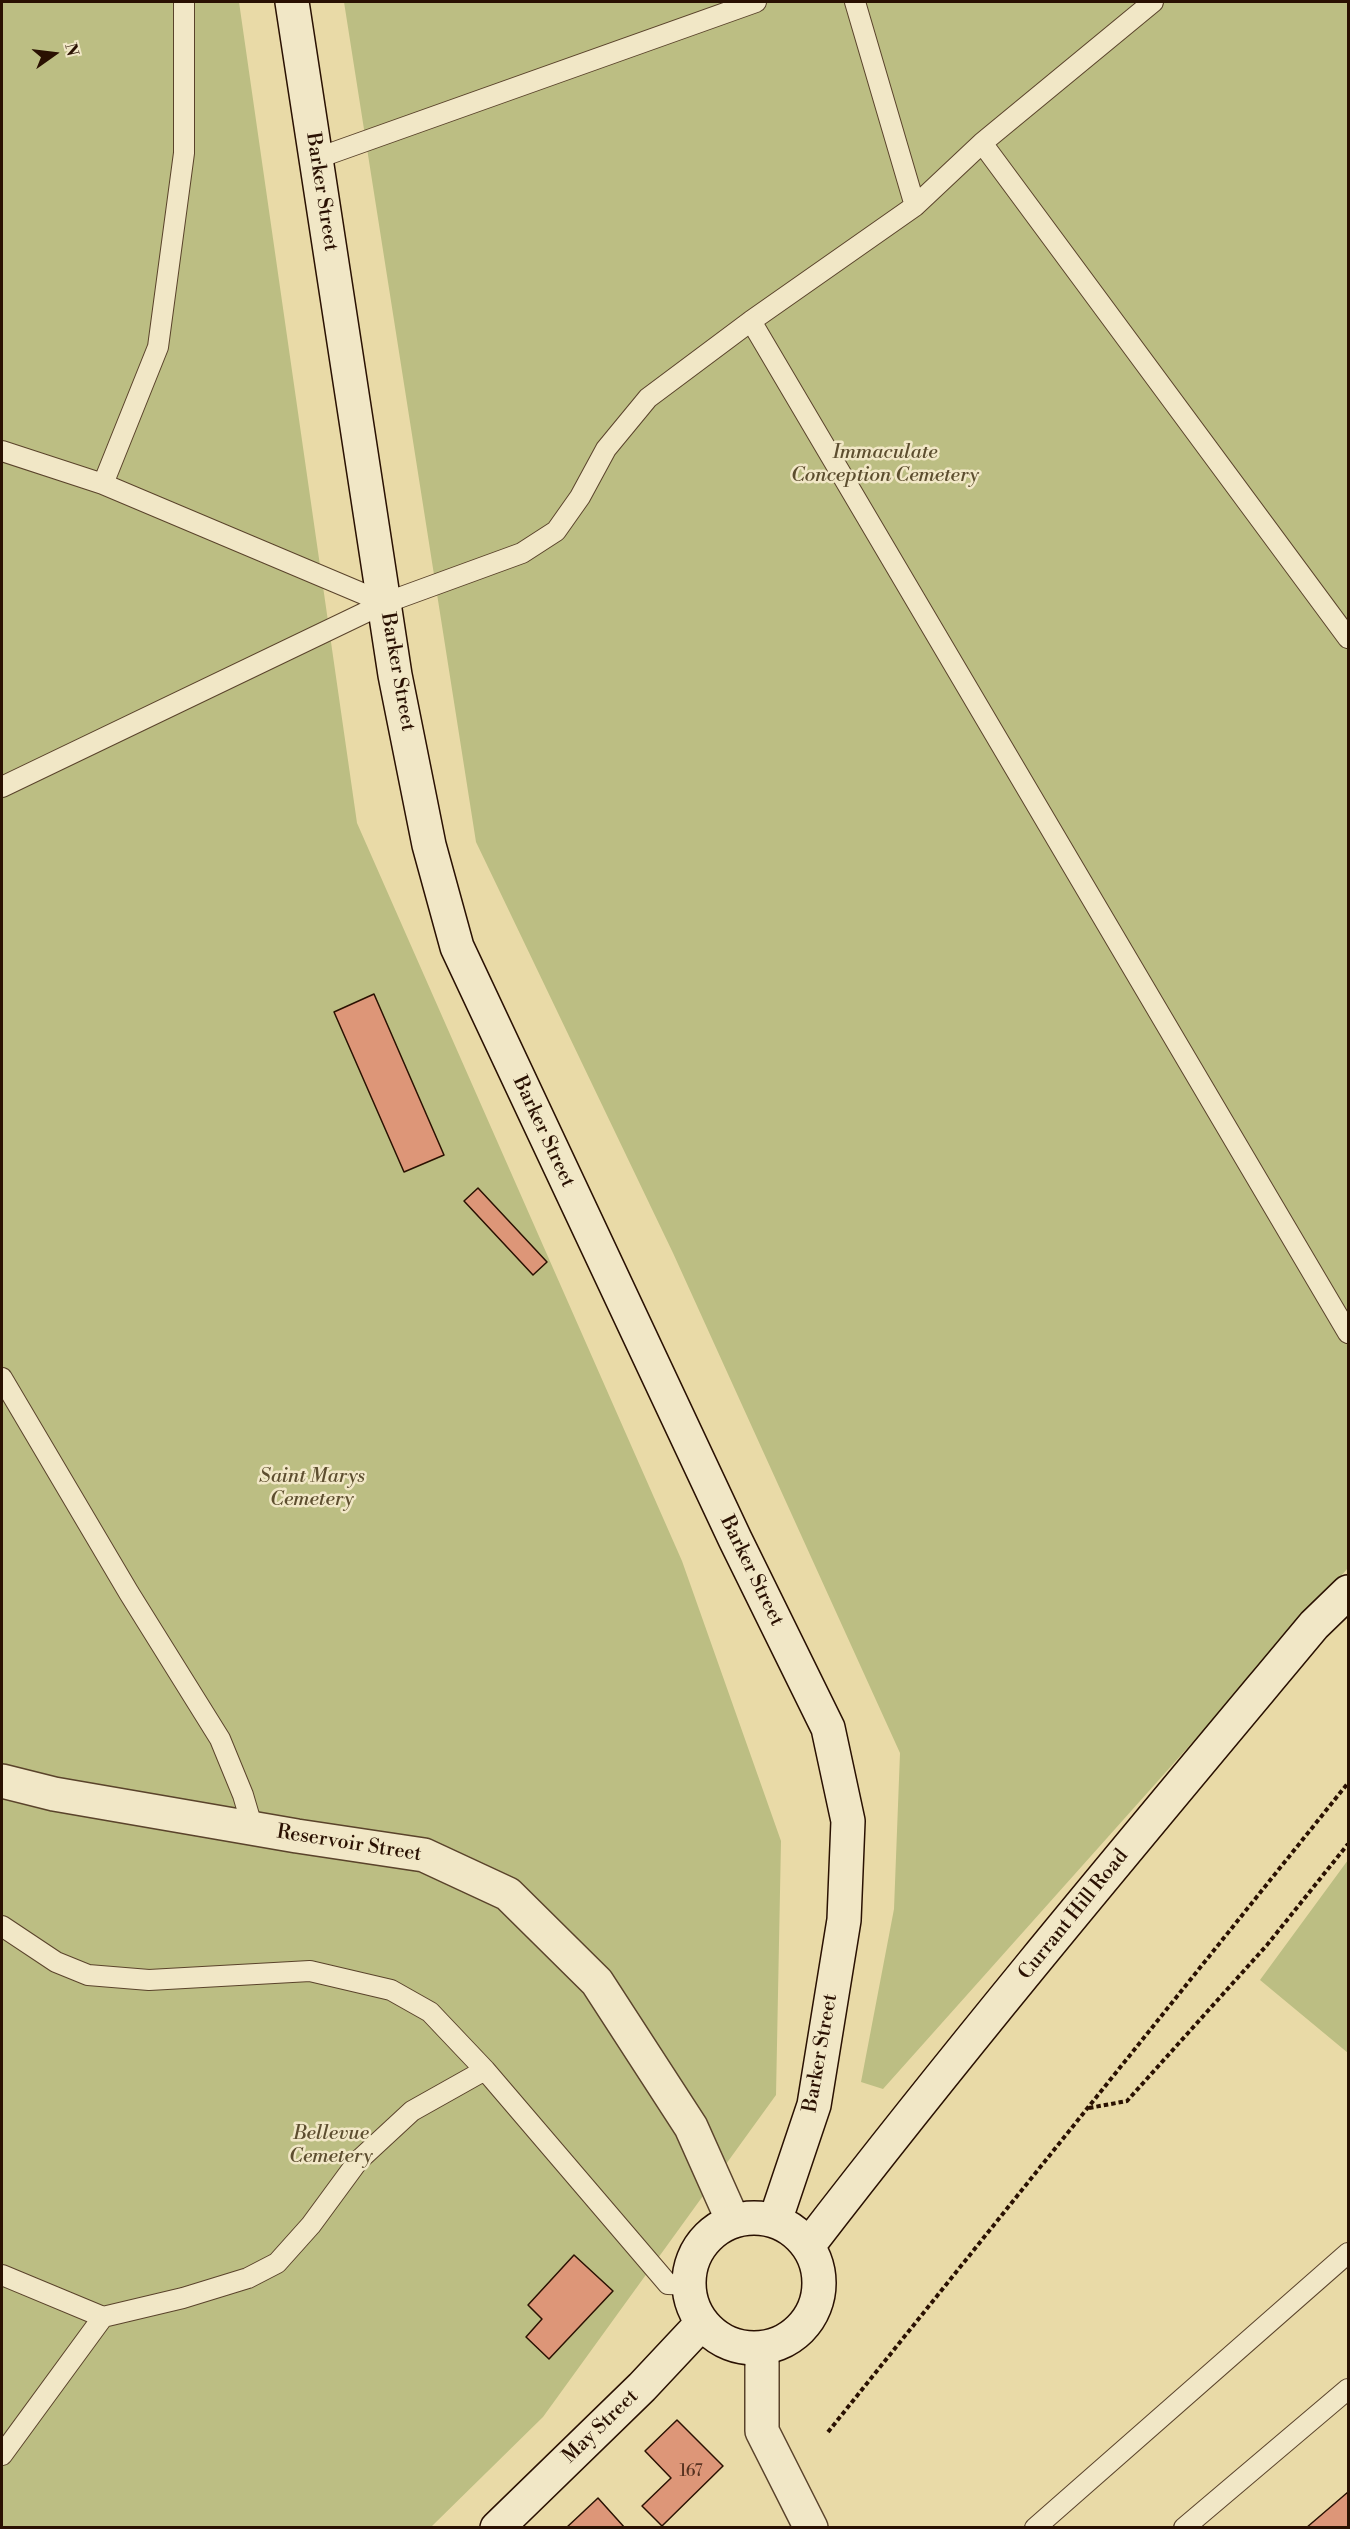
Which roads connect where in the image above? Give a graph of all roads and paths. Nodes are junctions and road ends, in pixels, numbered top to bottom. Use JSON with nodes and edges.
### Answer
{"nodes":[{"id":1,"x":184,"y":2,"type":"edge"},
{"id":2,"x":292,"y":2,"type":"edge"},
{"id":3,"x":756,"y":2,"type":"edge"},
{"id":4,"x":855,"y":2,"type":"edge"},
{"id":5,"x":1153,"y":2,"type":"edge"},
{"id":6,"x":982,"y":143,"type":"junction"},
{"id":7,"x":315,"y":159,"type":"junction"},
{"id":8,"x":915,"y":206,"type":"junction"},
{"id":9,"x":751,"y":321,"type":"junction"},
{"id":10,"x":2,"y":451,"type":"edge"},
{"id":11,"x":103,"y":484,"type":"junction"},
{"id":12,"x":385,"y":603,"type":"junction"},
{"id":13,"x":1348,"y":638,"type":"edge"},
{"id":14,"x":2,"y":787,"type":"edge"},
{"id":15,"x":1348,"y":1333,"type":"edge"},
{"id":16,"x":2,"y":1378,"type":"edge"},
{"id":17,"x":1348,"y":1592,"type":"edge"},
{"id":18,"x":2,"y":1781,"type":"edge"},
{"id":19,"x":1348,"y":1784,"type":"edge"},
{"id":20,"x":253,"y":1829,"type":"junction"},
{"id":21,"x":1348,"y":1844,"type":"edge"},
{"id":22,"x":2,"y":1926,"type":"edge"},
{"id":23,"x":485,"y":2070,"type":"junction"},
{"id":24,"x":1088,"y":2108,"type":"junction"},
{"id":25,"x":734,"y":2221,"type":"junction"},
{"id":26,"x":775,"y":2221,"type":"junction"},
{"id":27,"x":808,"y":2246,"type":"junction"},
{"id":28,"x":1348,"y":2253,"type":"edge"},
{"id":29,"x":2,"y":2275,"type":"edge"},
{"id":30,"x":688,"y":2285,"type":"junction"},
{"id":31,"x":103,"y":2317,"type":"junction"},
{"id":32,"x":702,"y":2323,"type":"junction"},
{"id":33,"x":762,"y":2349,"type":"junction"},
{"id":34,"x":1348,"y":2389,"type":"edge"},
{"id":35,"x":828,"y":2432,"type":"dead end"},
{"id":36,"x":2,"y":2455,"type":"edge"},
{"id":37,"x":497,"y":2528,"type":"edge"},
{"id":38,"x":811,"y":2528,"type":"edge"},
{"id":39,"x":1035,"y":2528,"type":"edge"},
{"id":40,"x":1184,"y":2528,"type":"edge"}],
"edges":[{"from":1,"to":11,"type":"lane"},
{"from":2,"to":7,"type":"main road","name":"Barker Street"},
{"from":3,"to":7,"type":"lane"},
{"from":4,"to":8,"type":"lane"},
{"from":5,"to":6,"type":"lane"},
{"from":6,"to":8,"type":"lane"},
{"from":6,"to":13,"type":"lane"},
{"from":7,"to":12,"type":"main road","name":"Barker Street"},
{"from":8,"to":9,"type":"lane"},
{"from":9,"to":12,"type":"lane"},
{"from":9,"to":15,"type":"lane"},
{"from":10,"to":11,"type":"lane"},
{"from":11,"to":12,"type":"lane"},
{"from":12,"to":14,"type":"lane"},
{"from":12,"to":26,"type":"main road","name":"Barker Street"},
{"from":16,"to":20,"type":"lane"},
{"from":17,"to":27,"type":"main road","name":"Currant Hill Road"},
{"from":18,"to":20,"type":"main road","name":"Reservoir Street"},
{"from":19,"to":24,"type":"path"},
{"from":20,"to":25,"type":"main road","name":"Reservoir Street"},
{"from":21,"to":24,"type":"path"},
{"from":22,"to":23,"type":"lane"},
{"from":23,"to":30,"type":"lane"},
{"from":23,"to":31,"type":"lane"},
{"from":24,"to":35,"type":"path"},
{"from":25,"to":26,"type":"main road"},
{"from":25,"to":30,"type":"main road"},
{"from":26,"to":27,"type":"main road"},
{"from":27,"to":33,"type":"main road"},
{"from":28,"to":39,"type":"lane"},
{"from":29,"to":31,"type":"lane"},
{"from":30,"to":32,"type":"main road"},
{"from":31,"to":36,"type":"lane"},
{"from":32,"to":33,"type":"main road"},
{"from":32,"to":37,"type":"main road","name":"May Street"},
{"from":33,"to":38,"type":"main road"},
{"from":34,"to":40,"type":"lane"}]}
